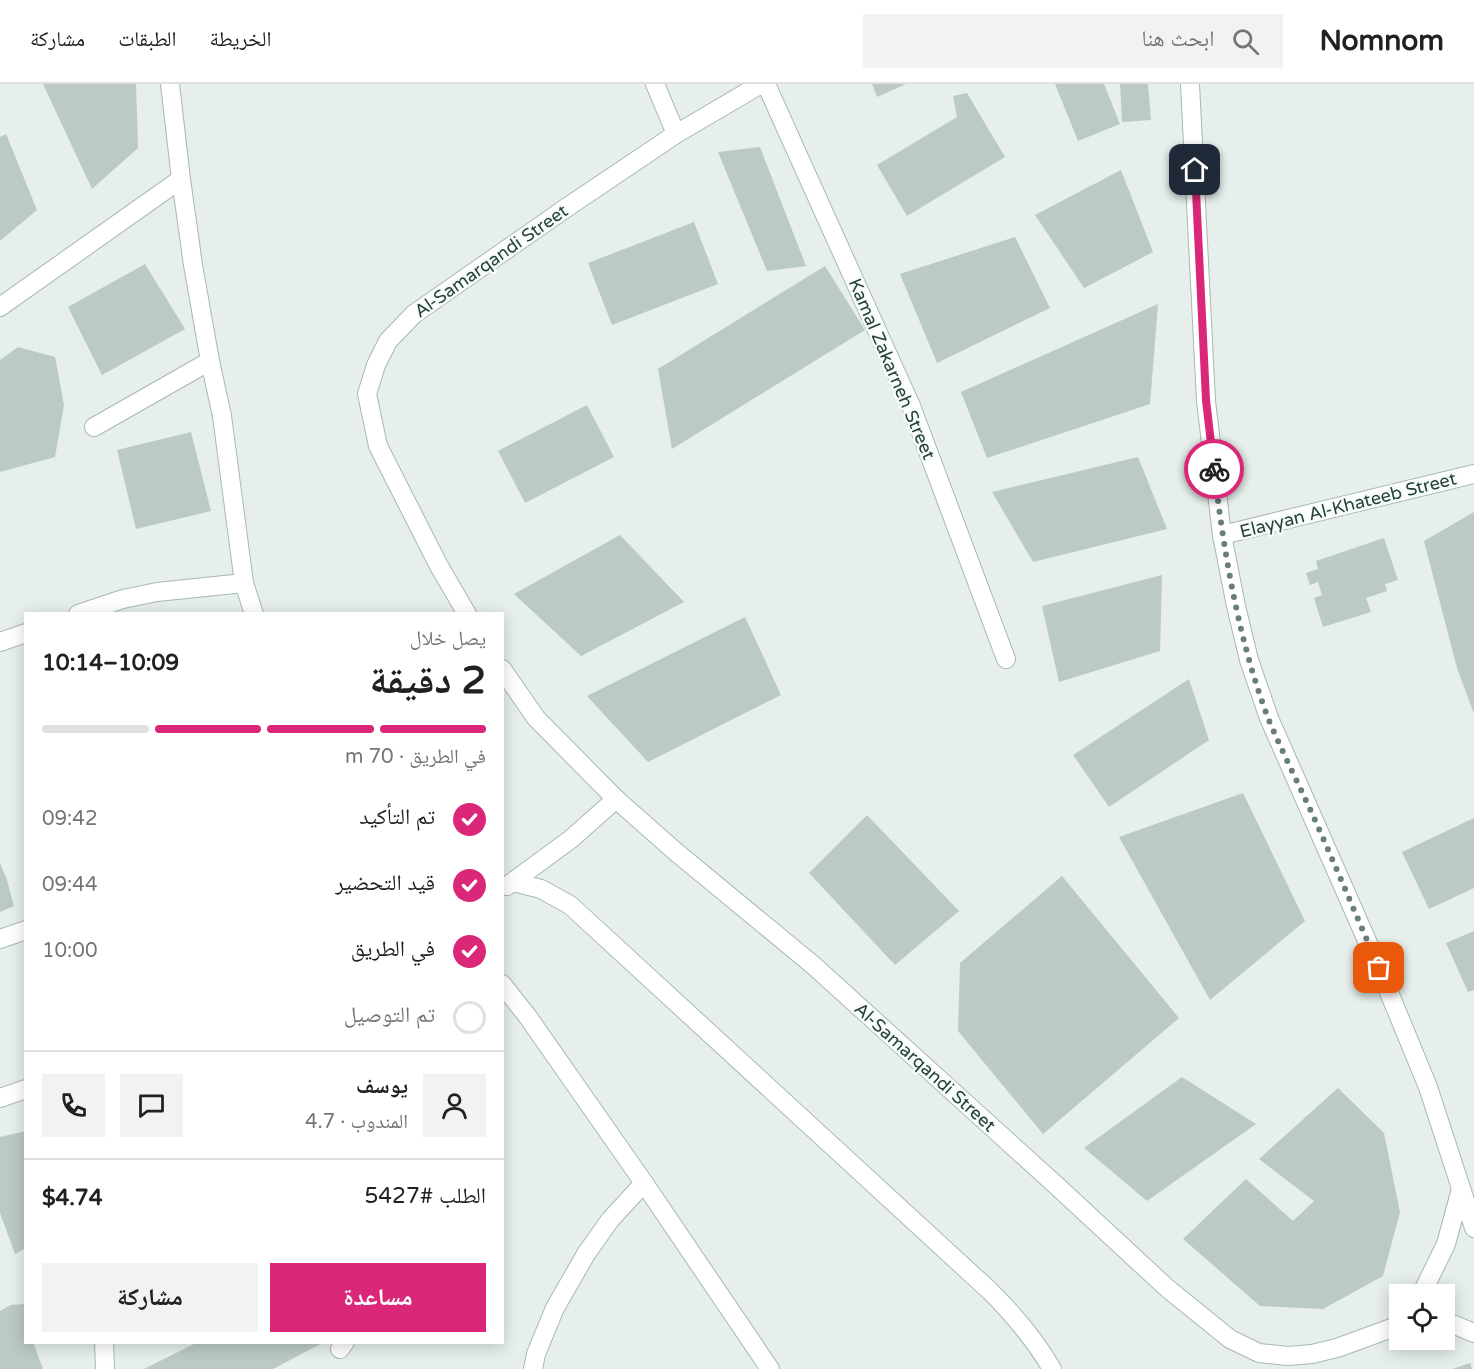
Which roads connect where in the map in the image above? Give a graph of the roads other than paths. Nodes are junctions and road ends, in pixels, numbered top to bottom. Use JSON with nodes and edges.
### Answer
{"nodes":[{"id":1,"x":170,"y":84,"type":"edge"},
{"id":2,"x":656,"y":84,"type":"edge"},
{"id":3,"x":761,"y":84,"type":"edge"},
{"id":4,"x":765,"y":84,"type":"edge"},
{"id":5,"x":1190,"y":84,"type":"edge"},
{"id":6,"x":675,"y":134,"type":"junction"},
{"id":7,"x":181,"y":179,"type":"junction"},
{"id":8,"x":0,"y":307,"type":"edge"},
{"id":9,"x":210,"y":361,"type":"junction"},
{"id":10,"x":94,"y":427,"type":"dead end"},
{"id":11,"x":1474,"y":474,"type":"edge"},
{"id":12,"x":1222,"y":535,"type":"junction"},
{"id":13,"x":244,"y":583,"type":"junction"},
{"id":14,"x":84,"y":612,"type":"edge"},
{"id":15,"x":253,"y":612,"type":"edge"},
{"id":16,"x":466,"y":612,"type":"edge"},
{"id":17,"x":24,"y":634,"type":"edge"},
{"id":18,"x":0,"y":642,"type":"edge"},
{"id":19,"x":1006,"y":659,"type":"dead end"},
{"id":20,"x":504,"y":672,"type":"edge"},
{"id":21,"x":616,"y":799,"type":"junction"},
{"id":22,"x":508,"y":885,"type":"edge"},
{"id":23,"x":24,"y":931,"type":"edge"},
{"id":24,"x":0,"y":939,"type":"edge"},
{"id":25,"x":504,"y":987,"type":"edge"},
{"id":26,"x":24,"y":1090,"type":"edge"},
{"id":27,"x":0,"y":1098,"type":"edge"},
{"id":28,"x":644,"y":1183,"type":"junction"},
{"id":29,"x":1462,"y":1187,"type":"junction"},
{"id":30,"x":1474,"y":1228,"type":"edge"},
{"id":31,"x":1426,"y":1284,"type":"edge"},
{"id":32,"x":1455,"y":1325,"type":"edge"},
{"id":33,"x":1389,"y":1328,"type":"edge"},
{"id":34,"x":1474,"y":1333,"type":"edge"},
{"id":35,"x":104,"y":1344,"type":"edge"},
{"id":36,"x":1255,"y":1361,"type":"edge"},
{"id":37,"x":105,"y":1369,"type":"edge"},
{"id":38,"x":533,"y":1369,"type":"edge"},
{"id":39,"x":770,"y":1369,"type":"edge"},
{"id":40,"x":1052,"y":1369,"type":"edge"}],
"edges":[{"from":1,"to":7,"type":"street"},
{"from":2,"to":6,"type":"street"},
{"from":3,"to":6,"type":"street","name":"Al-Samarqandi Street"},
{"from":4,"to":19,"type":"street","name":"Kamal Zakarneh Street"},
{"from":5,"to":12,"type":"street"},
{"from":6,"to":16,"type":"street","name":"Al-Samarqandi Street"},
{"from":7,"to":8,"type":"street"},
{"from":7,"to":9,"type":"street"},
{"from":9,"to":10,"type":"street"},
{"from":9,"to":13,"type":"street"},
{"from":11,"to":12,"type":"street","name":"Elayyan Al-Khateeb Street"},
{"from":12,"to":29,"type":"street"},
{"from":13,"to":14,"type":"street"},
{"from":13,"to":15,"type":"street"},
{"from":17,"to":18,"type":"street"},
{"from":20,"to":21,"type":"street","name":"Al-Samarqandi Street"},
{"from":21,"to":22,"type":"street"},
{"from":21,"to":36,"type":"street","name":"Al-Samarqandi Street"},
{"from":22,"to":40,"type":"street"},
{"from":23,"to":24,"type":"street"},
{"from":25,"to":28,"type":"street"},
{"from":26,"to":27,"type":"street"},
{"from":28,"to":38,"type":"street"},
{"from":28,"to":39,"type":"street"},
{"from":29,"to":30,"type":"street"},
{"from":29,"to":31,"type":"street"},
{"from":32,"to":34,"type":"street"},
{"from":33,"to":36,"type":"street","name":"Al-Samarqandi Street"},
{"from":35,"to":37,"type":"street"}]}
